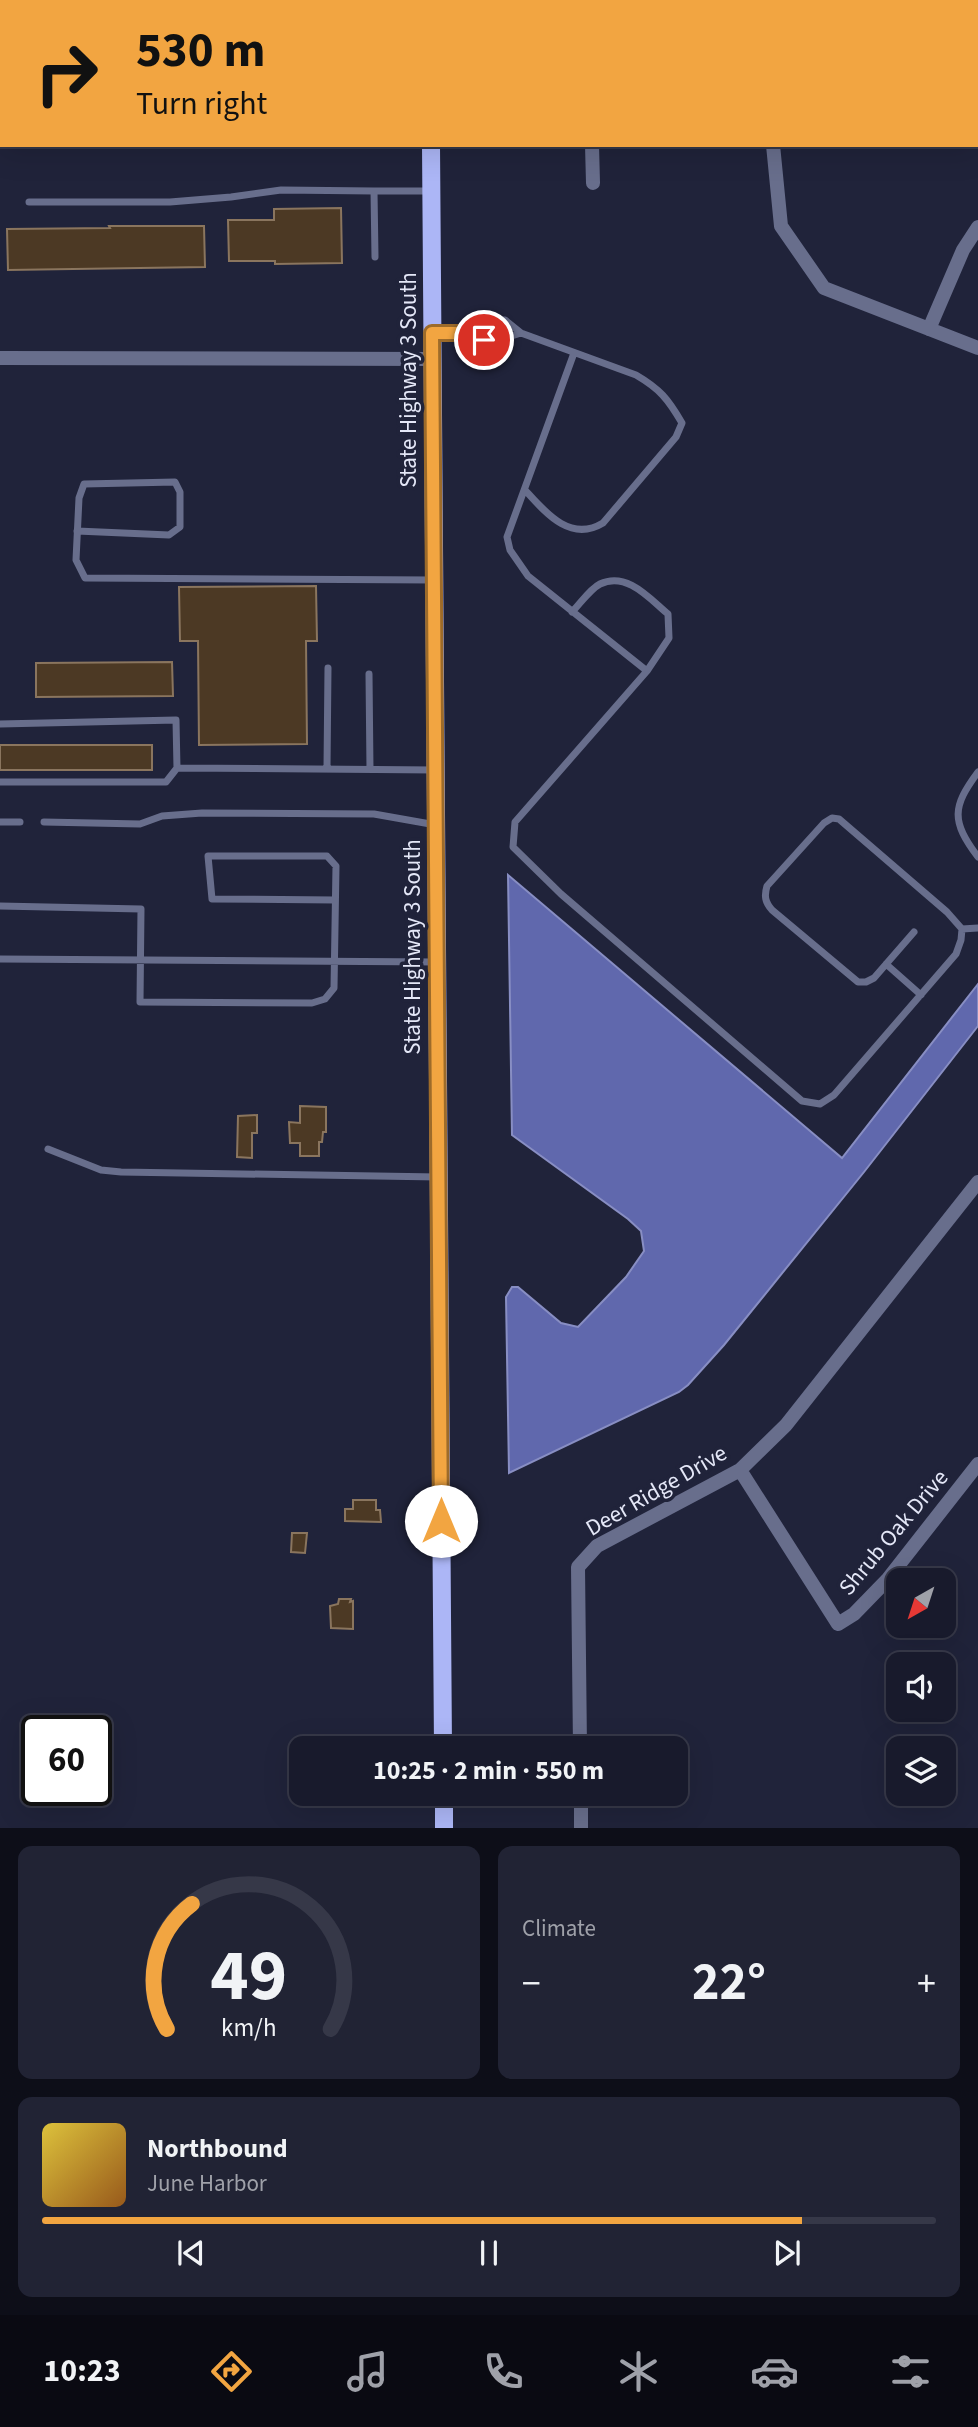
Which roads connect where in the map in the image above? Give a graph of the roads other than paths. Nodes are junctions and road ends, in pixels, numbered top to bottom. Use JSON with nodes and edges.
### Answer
{"nodes":[{"id":1,"x":431,"y":147,"type":"edge"},
{"id":2,"x":592,"y":147,"type":"edge"},
{"id":3,"x":773,"y":147,"type":"edge"},
{"id":4,"x":593,"y":183,"type":"dead end"},
{"id":5,"x":374,"y":191,"type":"junction"},
{"id":6,"x":431,"y":191,"type":"junction"},
{"id":7,"x":29,"y":202,"type":"dead end"},
{"id":8,"x":978,"y":227,"type":"edge"},
{"id":9,"x":375,"y":257,"type":"dead end"},
{"id":10,"x":929,"y":329,"type":"junction"},
{"id":11,"x":432,"y":333,"type":"junction"},
{"id":12,"x":464,"y":333,"type":"junction"},
{"id":13,"x":521,"y":333,"type":"junction"},
{"id":14,"x":978,"y":348,"type":"edge"},
{"id":15,"x":574,"y":353,"type":"junction"},
{"id":16,"x":0,"y":358,"type":"edge"},
{"id":17,"x":432,"y":359,"type":"junction"},
{"id":18,"x":525,"y":490,"type":"junction"},
{"id":19,"x":77,"y":531,"type":"junction"},
{"id":20,"x":434,"y":580,"type":"junction"},
{"id":21,"x":572,"y":612,"type":"junction"},
{"id":22,"x":328,"y":668,"type":"dead end"},
{"id":23,"x":647,"y":671,"type":"junction"},
{"id":24,"x":369,"y":674,"type":"dead end"},
{"id":25,"x":0,"y":724,"type":"edge"},
{"id":26,"x":177,"y":768,"type":"junction"},
{"id":27,"x":327,"y":768,"type":"junction"},
{"id":28,"x":370,"y":769,"type":"junction"},
{"id":29,"x":435,"y":771,"type":"junction"},
{"id":30,"x":978,"y":772,"type":"edge"},
{"id":31,"x":0,"y":782,"type":"edge"},
{"id":32,"x":0,"y":822,"type":"edge"},
{"id":33,"x":20,"y":822,"type":"dead end"},
{"id":34,"x":44,"y":822,"type":"dead end"},
{"id":35,"x":436,"y":825,"type":"junction"},
{"id":36,"x":978,"y":857,"type":"edge"},
{"id":37,"x":335,"y":900,"type":"junction"},
{"id":38,"x":0,"y":906,"type":"edge"},
{"id":39,"x":978,"y":928,"type":"edge"},
{"id":40,"x":962,"y":929,"type":"junction"},
{"id":41,"x":914,"y":932,"type":"dead end"},
{"id":42,"x":0,"y":959,"type":"edge"},
{"id":43,"x":141,"y":961,"type":"junction"},
{"id":44,"x":335,"y":961,"type":"junction"},
{"id":45,"x":437,"y":962,"type":"junction"},
{"id":46,"x":886,"y":964,"type":"junction"},
{"id":47,"x":921,"y":995,"type":"junction"},
{"id":48,"x":48,"y":1149,"type":"dead end"},
{"id":49,"x":438,"y":1177,"type":"junction"},
{"id":50,"x":978,"y":1182,"type":"edge"},
{"id":51,"x":978,"y":1464,"type":"edge"},
{"id":52,"x":740,"y":1470,"type":"junction"},
{"id":53,"x":443,"y":1736,"type":"edge"},
{"id":54,"x":580,"y":1736,"type":"edge"},
{"id":55,"x":444,"y":1806,"type":"edge"},
{"id":56,"x":581,"y":1806,"type":"edge"},
{"id":57,"x":444,"y":1828,"type":"edge"},
{"id":58,"x":581,"y":1828,"type":"edge"}],
"edges":[{"from":1,"to":6,"type":"main road","name":"State Highway 3 South"},
{"from":2,"to":4,"type":"street"},
{"from":3,"to":10,"type":"street"},
{"from":5,"to":6,"type":"lane"},
{"from":5,"to":7,"type":"lane"},
{"from":5,"to":9,"type":"lane"},
{"from":6,"to":11,"type":"main road","name":"State Highway 3 South"},
{"from":8,"to":10,"type":"street"},
{"from":10,"to":14,"type":"street"},
{"from":11,"to":12,"type":"lane"},
{"from":11,"to":17,"type":"main road","name":"State Highway 3 South"},
{"from":12,"to":13,"type":"lane"},
{"from":12,"to":13,"type":"lane"},
{"from":13,"to":15,"type":"lane"},
{"from":15,"to":18,"type":"lane"},
{"from":15,"to":18,"type":"lane"},
{"from":16,"to":17,"type":"street"},
{"from":17,"to":20,"type":"main road","name":"State Highway 3 South"},
{"from":18,"to":21,"type":"lane"},
{"from":19,"to":19,"type":"lane"},
{"from":19,"to":20,"type":"lane"},
{"from":20,"to":29,"type":"main road","name":"State Highway 3 South"},
{"from":21,"to":23,"type":"lane"},
{"from":21,"to":23,"type":"lane"},
{"from":22,"to":27,"type":"lane"},
{"from":23,"to":47,"type":"lane"},
{"from":24,"to":28,"type":"lane"},
{"from":25,"to":26,"type":"lane"},
{"from":26,"to":27,"type":"lane"},
{"from":26,"to":31,"type":"lane"},
{"from":27,"to":28,"type":"lane"},
{"from":28,"to":29,"type":"lane"},
{"from":29,"to":35,"type":"main road","name":"State Highway 3 South"},
{"from":30,"to":36,"type":"lane"},
{"from":32,"to":33,"type":"lane"},
{"from":34,"to":35,"type":"lane"},
{"from":35,"to":45,"type":"main road","name":"State Highway 3 South"},
{"from":37,"to":37,"type":"lane"},
{"from":37,"to":44,"type":"lane"},
{"from":38,"to":43,"type":"lane"},
{"from":39,"to":40,"type":"lane"},
{"from":40,"to":46,"type":"lane"},
{"from":40,"to":47,"type":"lane"},
{"from":41,"to":46,"type":"lane"},
{"from":42,"to":43,"type":"lane"},
{"from":43,"to":44,"type":"lane"},
{"from":43,"to":44,"type":"lane"},
{"from":44,"to":45,"type":"lane"},
{"from":45,"to":49,"type":"main road","name":"State Highway 3 South"},
{"from":46,"to":47,"type":"lane"},
{"from":48,"to":49,"type":"lane"},
{"from":49,"to":53,"type":"main road","name":"State Highway 3 South"},
{"from":50,"to":52,"type":"street","name":"Deer Ridge Drive"},
{"from":51,"to":52,"type":"street","name":"Shrub Oak Drive"},
{"from":52,"to":54,"type":"street","name":"Deer Ridge Drive"},
{"from":55,"to":57,"type":"main road"},
{"from":56,"to":58,"type":"street"}]}
